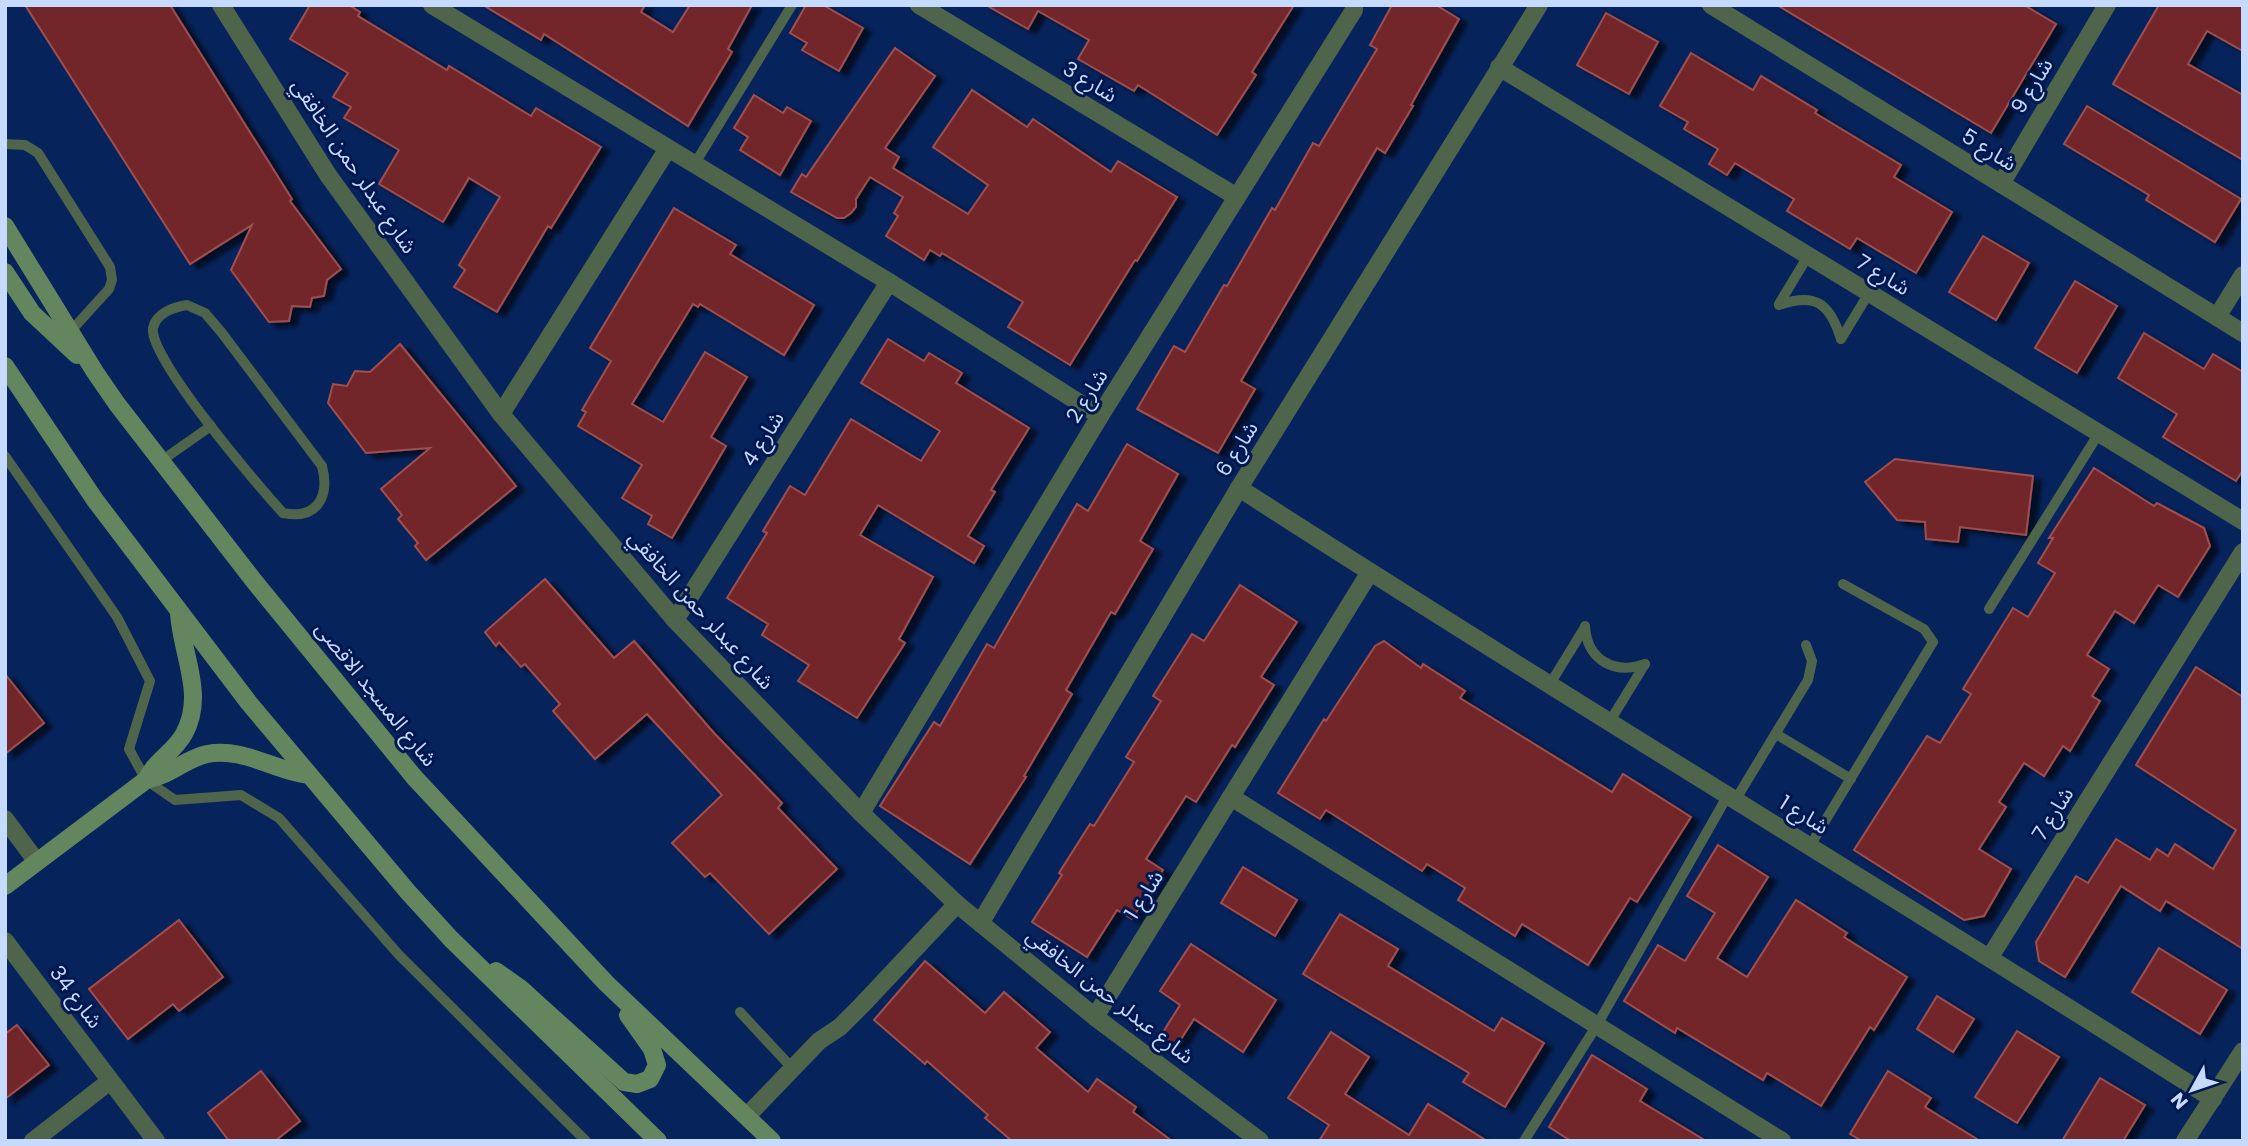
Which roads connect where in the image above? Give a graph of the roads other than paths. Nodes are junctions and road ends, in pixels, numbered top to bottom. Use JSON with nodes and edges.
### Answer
{"nodes":[{"id":1,"x":221,"y":5,"type":"edge"},
{"id":2,"x":432,"y":5,"type":"edge"},
{"id":3,"x":792,"y":5,"type":"edge"},
{"id":4,"x":919,"y":5,"type":"edge"},
{"id":5,"x":1354,"y":5,"type":"edge"},
{"id":6,"x":1539,"y":5,"type":"edge"},
{"id":7,"x":1711,"y":5,"type":"edge"},
{"id":8,"x":2101,"y":7,"type":"edge"},
{"id":9,"x":1499,"y":68,"type":"junction"},
{"id":10,"x":5,"y":144,"type":"edge"},
{"id":11,"x":667,"y":150,"type":"junction"},
{"id":12,"x":694,"y":166,"type":"junction"},
{"id":13,"x":2001,"y":184,"type":"junction"},
{"id":14,"x":1237,"y":197,"type":"junction"},
{"id":15,"x":5,"y":226,"type":"edge"},
{"id":16,"x":1808,"y":256,"type":"junction"},
{"id":17,"x":5,"y":272,"type":"edge"},
{"id":18,"x":2243,"y":275,"type":"edge"},
{"id":19,"x":889,"y":282,"type":"junction"},
{"id":20,"x":1869,"y":293,"type":"junction"},
{"id":21,"x":2217,"y":317,"type":"junction"},
{"id":22,"x":70,"y":332,"type":"junction"},
{"id":23,"x":2243,"y":333,"type":"edge"},
{"id":24,"x":5,"y":366,"type":"edge"},
{"id":25,"x":95,"y":372,"type":"junction"},
{"id":26,"x":501,"y":414,"type":"junction"},
{"id":27,"x":1100,"y":416,"type":"junction"},
{"id":28,"x":211,"y":426,"type":"junction"},
{"id":29,"x":2098,"y":433,"type":"junction"},
{"id":30,"x":5,"y":456,"type":"edge"},
{"id":31,"x":161,"y":461,"type":"junction"},
{"id":32,"x":1240,"y":488,"type":"junction"},
{"id":33,"x":2243,"y":521,"type":"edge"},
{"id":34,"x":2243,"y":552,"type":"edge"},
{"id":35,"x":1370,"y":572,"type":"junction"},
{"id":36,"x":1843,"y":584,"type":"dead end"},
{"id":37,"x":1989,"y":609,"type":"dead end"},
{"id":38,"x":179,"y":612,"type":"junction"},
{"id":39,"x":675,"y":620,"type":"junction"},
{"id":40,"x":1806,"y":645,"type":"dead end"},
{"id":41,"x":1550,"y":684,"type":"junction"},
{"id":42,"x":1610,"y":721,"type":"junction"},
{"id":43,"x":1776,"y":734,"type":"junction"},
{"id":44,"x":309,"y":775,"type":"junction"},
{"id":45,"x":1851,"y":779,"type":"junction"},
{"id":46,"x":146,"y":780,"type":"junction"},
{"id":47,"x":1231,"y":797,"type":"junction"},
{"id":48,"x":1732,"y":797,"type":"junction"},
{"id":49,"x":861,"y":813,"type":"junction"},
{"id":50,"x":5,"y":819,"type":"edge"},
{"id":51,"x":1810,"y":846,"type":"junction"},
{"id":52,"x":37,"y":862,"type":"junction"},
{"id":53,"x":5,"y":886,"type":"edge"},
{"id":54,"x":957,"y":904,"type":"junction"},
{"id":55,"x":981,"y":922,"type":"junction"},
{"id":56,"x":451,"y":939,"type":"junction"},
{"id":57,"x":5,"y":941,"type":"edge"},
{"id":58,"x":1990,"y":957,"type":"junction"},
{"id":59,"x":606,"y":983,"type":"junction"},
{"id":60,"x":740,"y":1012,"type":"dead end"},
{"id":61,"x":1094,"y":1017,"type":"junction"},
{"id":62,"x":1597,"y":1025,"type":"junction"},
{"id":63,"x":2243,"y":1051,"type":"edge"},
{"id":64,"x":793,"y":1069,"type":"junction"},
{"id":65,"x":110,"y":1081,"type":"junction"},
{"id":66,"x":2213,"y":1099,"type":"junction"},
{"id":67,"x":747,"y":1116,"type":"junction"},
{"id":68,"x":33,"y":1141,"type":"edge"},
{"id":69,"x":156,"y":1141,"type":"edge"},
{"id":70,"x":586,"y":1141,"type":"edge"},
{"id":71,"x":657,"y":1141,"type":"edge"},
{"id":72,"x":772,"y":1141,"type":"edge"},
{"id":73,"x":1261,"y":1141,"type":"edge"},
{"id":74,"x":1524,"y":1141,"type":"edge"},
{"id":75,"x":1782,"y":1141,"type":"edge"},
{"id":76,"x":2185,"y":1141,"type":"edge"}],
"edges":[{"from":1,"to":26,"type":"street","name":"شارع عبدلر حمن الخافقي"},
{"from":2,"to":11,"type":"street"},
{"from":3,"to":12,"type":"lane"},
{"from":4,"to":14,"type":"street","name":"شارع 3"},
{"from":5,"to":14,"type":"street","name":"شارع 2"},
{"from":6,"to":9,"type":"street","name":"شارع 6"},
{"from":7,"to":13,"type":"street","name":"شارع 5"},
{"from":8,"to":13,"type":"street","name":"شارع 9"},
{"from":9,"to":16,"type":"street","name":"شارع 7"},
{"from":9,"to":32,"type":"street","name":"شارع 6"},
{"from":10,"to":22,"type":"lane"},
{"from":11,"to":12,"type":"street"},
{"from":11,"to":26,"type":"street"},
{"from":12,"to":19,"type":"street"},
{"from":13,"to":21,"type":"street","name":"شارع 5"},
{"from":14,"to":27,"type":"street","name":"شارع 2"},
{"from":15,"to":22,"type":"main road","name":"شارع المسجد الاقصى"},
{"from":16,"to":20,"type":"street","name":"شارع 7"},
{"from":16,"to":20,"type":"lane"},
{"from":17,"to":25,"type":"main road"},
{"from":18,"to":21,"type":"street"},
{"from":19,"to":27,"type":"street"},
{"from":19,"to":39,"type":"street","name":"شارع 4"},
{"from":20,"to":29,"type":"street","name":"شارع 7"},
{"from":21,"to":23,"type":"street","name":"شارع 5"},
{"from":22,"to":25,"type":"main road","name":"شارع المسجد الاقصى"},
{"from":24,"to":38,"type":"main road"},
{"from":25,"to":31,"type":"main road","name":"شارع المسجد الاقصى"},
{"from":26,"to":39,"type":"street","name":"شارع عبدلر حمن الخافقي"},
{"from":27,"to":49,"type":"street","name":"شارع 2"},
{"from":28,"to":28,"type":"lane"},
{"from":28,"to":31,"type":"lane"},
{"from":29,"to":33,"type":"street","name":"شارع 7"},
{"from":29,"to":37,"type":"lane"},
{"from":30,"to":46,"type":"lane"},
{"from":31,"to":59,"type":"main road","name":"شارع المسجد الاقصى"},
{"from":32,"to":35,"type":"street","name":"شارع 1"},
{"from":32,"to":55,"type":"street","name":"شارع 6"},
{"from":34,"to":58,"type":"street","name":"شارع 7"},
{"from":35,"to":41,"type":"street","name":"شارع 1"},
{"from":35,"to":47,"type":"street","name":"شارع 1"},
{"from":36,"to":45,"type":"lane"},
{"from":38,"to":44,"type":"main road"},
{"from":38,"to":46,"type":"main road"},
{"from":39,"to":49,"type":"street","name":"شارع عبدلر حمن الخافقي"},
{"from":40,"to":43,"type":"lane"},
{"from":41,"to":42,"type":"street","name":"شارع 1"},
{"from":41,"to":42,"type":"lane"},
{"from":42,"to":48,"type":"street","name":"شارع 1"},
{"from":43,"to":45,"type":"lane"},
{"from":43,"to":48,"type":"lane"},
{"from":44,"to":46,"type":"main road"},
{"from":44,"to":56,"type":"main road"},
{"from":45,"to":51,"type":"lane"},
{"from":46,"to":52,"type":"main road"},
{"from":46,"to":70,"type":"lane"},
{"from":47,"to":61,"type":"street","name":"شارع 1"},
{"from":47,"to":62,"type":"street"},
{"from":48,"to":51,"type":"street","name":"شارع 1"},
{"from":48,"to":62,"type":"lane"},
{"from":49,"to":54,"type":"street","name":"شارع عبدلر حمن الخافقي"},
{"from":50,"to":52,"type":"street"},
{"from":51,"to":58,"type":"street","name":"شارع 1"},
{"from":52,"to":53,"type":"main road"},
{"from":54,"to":55,"type":"street","name":"شارع عبدلر حمن الخافقي"},
{"from":54,"to":64,"type":"street"},
{"from":55,"to":61,"type":"street","name":"شارع عبدلر حمن الخافقي"},
{"from":56,"to":59,"type":"main road"},
{"from":56,"to":71,"type":"main road"},
{"from":57,"to":65,"type":"street","name":"شارع 34"},
{"from":58,"to":66,"type":"street","name":"شارع 1"},
{"from":59,"to":67,"type":"main road","name":"شارع المسجد الاقصى"},
{"from":60,"to":64,"type":"lane"},
{"from":61,"to":73,"type":"street","name":"شارع عبدلر حمن الخافقي"},
{"from":62,"to":74,"type":"lane"},
{"from":62,"to":75,"type":"street"},
{"from":63,"to":66,"type":"street"},
{"from":64,"to":67,"type":"street"},
{"from":65,"to":68,"type":"street"},
{"from":65,"to":69,"type":"street","name":"شارع 34"},
{"from":66,"to":76,"type":"street"},
{"from":67,"to":72,"type":"main road","name":"شارع المسجد الاقصى"}]}
